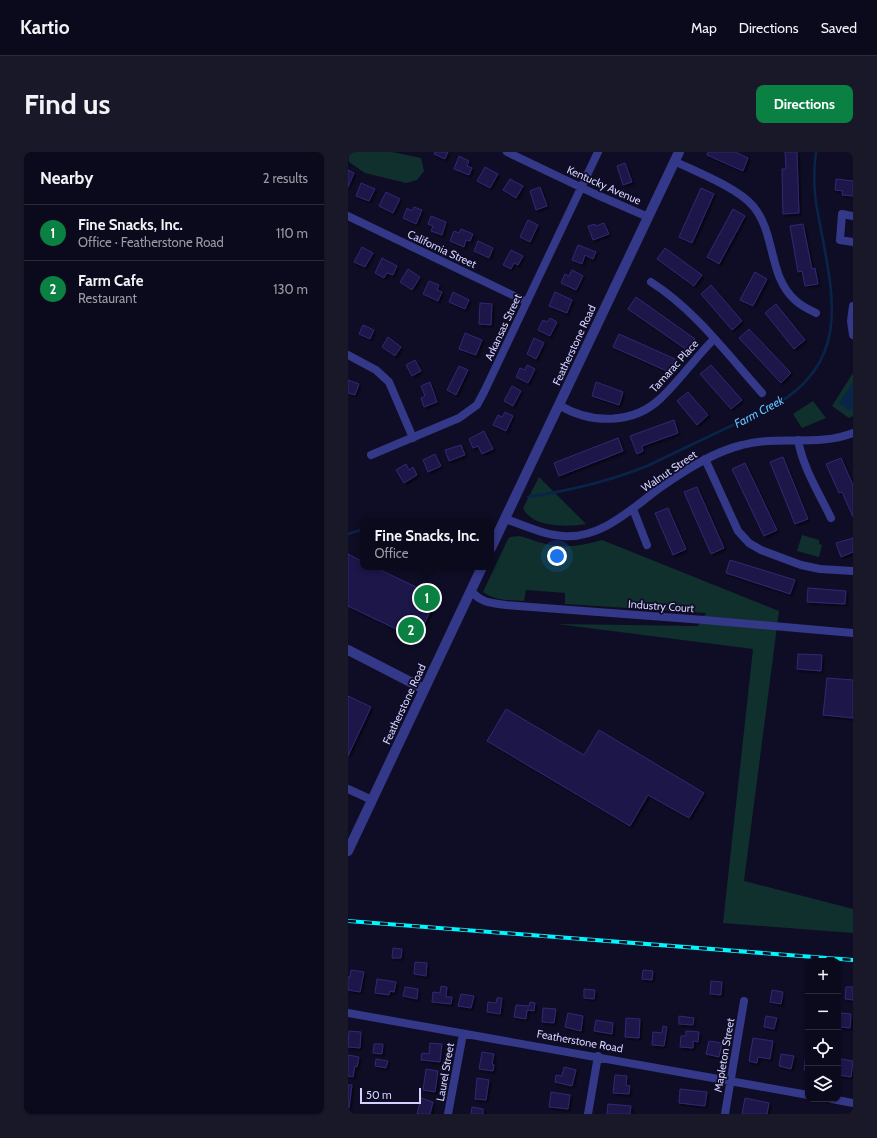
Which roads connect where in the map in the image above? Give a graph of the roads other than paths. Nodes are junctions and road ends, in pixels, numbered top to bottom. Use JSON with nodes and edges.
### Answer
{"nodes":[{"id":1,"x":507,"y":152,"type":"edge"},
{"id":2,"x":598,"y":152,"type":"edge"},
{"id":3,"x":676,"y":156,"type":"edge"},
{"id":4,"x":581,"y":187,"type":"junction"},
{"id":5,"x":348,"y":216,"type":"edge"},
{"id":6,"x":853,"y":216,"type":"edge"},
{"id":7,"x":648,"y":217,"type":"junction"},
{"id":8,"x":853,"y":242,"type":"edge"},
{"id":9,"x":651,"y":282,"type":"dead end"},
{"id":10,"x":527,"y":302,"type":"junction"},
{"id":11,"x":853,"y":306,"type":"edge"},
{"id":12,"x":816,"y":313,"type":"dead end"},
{"id":13,"x":853,"y":335,"type":"edge"},
{"id":14,"x":714,"y":339,"type":"junction"},
{"id":15,"x":348,"y":355,"type":"edge"},
{"id":16,"x":762,"y":393,"type":"dead end"},
{"id":17,"x":559,"y":405,"type":"junction"},
{"id":18,"x":853,"y":432,"type":"edge"},
{"id":19,"x":413,"y":438,"type":"junction"},
{"id":20,"x":798,"y":440,"type":"junction"},
{"id":21,"x":371,"y":455,"type":"dead end"},
{"id":22,"x":705,"y":459,"type":"junction"},
{"id":23,"x":633,"y":508,"type":"junction"},
{"id":24,"x":832,"y":518,"type":"dead end"},
{"id":25,"x":505,"y":519,"type":"junction"},
{"id":26,"x":494,"y":542,"type":"edge"},
{"id":27,"x":647,"y":545,"type":"dead end"},
{"id":28,"x":481,"y":570,"type":"edge"},
{"id":29,"x":853,"y":571,"type":"edge"},
{"id":30,"x":471,"y":591,"type":"junction"},
{"id":31,"x":853,"y":633,"type":"edge"},
{"id":32,"x":348,"y":650,"type":"edge"},
{"id":33,"x":424,"y":689,"type":"junction"},
{"id":34,"x":348,"y":789,"type":"edge"},
{"id":35,"x":372,"y":800,"type":"junction"},
{"id":36,"x":348,"y":850,"type":"edge"},
{"id":37,"x":744,"y":1000,"type":"dead end"},
{"id":38,"x":348,"y":1013,"type":"edge"},
{"id":39,"x":463,"y":1034,"type":"junction"},
{"id":40,"x":598,"y":1056,"type":"junction"},
{"id":41,"x":730,"y":1080,"type":"junction"},
{"id":42,"x":805,"y":1094,"type":"edge"},
{"id":43,"x":841,"y":1101,"type":"edge"},
{"id":44,"x":853,"y":1103,"type":"edge"},
{"id":45,"x":448,"y":1114,"type":"edge"},
{"id":46,"x":588,"y":1114,"type":"edge"},
{"id":47,"x":724,"y":1114,"type":"edge"}],
"edges":[{"from":1,"to":4,"type":"street","name":"Kentucky Avenue"},
{"from":2,"to":4,"type":"street","name":"Arkansas Street"},
{"from":3,"to":7,"type":"street","name":"Featherstone Road"},
{"from":3,"to":12,"type":"street"},
{"from":4,"to":7,"type":"street","name":"Kentucky Avenue"},
{"from":4,"to":10,"type":"street","name":"Arkansas Street"},
{"from":5,"to":10,"type":"street","name":"California Street"},
{"from":6,"to":8,"type":"street"},
{"from":7,"to":17,"type":"street","name":"Featherstone Road"},
{"from":9,"to":14,"type":"street","name":"Tamarac Place"},
{"from":10,"to":19,"type":"street","name":"Arkansas Street"},
{"from":11,"to":13,"type":"street"},
{"from":14,"to":16,"type":"street","name":"Tamarac Place"},
{"from":14,"to":17,"type":"street","name":"Tamarac Place"},
{"from":15,"to":19,"type":"street"},
{"from":17,"to":25,"type":"street","name":"Featherstone Road"},
{"from":18,"to":20,"type":"street","name":"Walnut Street"},
{"from":19,"to":21,"type":"street","name":"Arkansas Street"},
{"from":20,"to":22,"type":"street","name":"Walnut Street"},
{"from":20,"to":24,"type":"street"},
{"from":22,"to":23,"type":"street","name":"Walnut Street"},
{"from":22,"to":29,"type":"street"},
{"from":23,"to":25,"type":"street","name":"Walnut Street"},
{"from":23,"to":27,"type":"street"},
{"from":25,"to":26,"type":"street","name":"Featherstone Road"},
{"from":28,"to":30,"type":"street","name":"Featherstone Road"},
{"from":30,"to":31,"type":"street","name":"Industry Court"},
{"from":30,"to":33,"type":"street","name":"Featherstone Road"},
{"from":32,"to":33,"type":"street"},
{"from":33,"to":35,"type":"street","name":"Featherstone Road"},
{"from":34,"to":35,"type":"street"},
{"from":35,"to":36,"type":"street","name":"Featherstone Road"},
{"from":37,"to":41,"type":"street","name":"Mapleton Street"},
{"from":38,"to":39,"type":"street","name":"Featherstone Road"},
{"from":39,"to":40,"type":"street","name":"Featherstone Road"},
{"from":39,"to":45,"type":"street","name":"Laurel Street"},
{"from":40,"to":41,"type":"street","name":"Featherstone Road"},
{"from":40,"to":46,"type":"street"},
{"from":41,"to":42,"type":"street","name":"Featherstone Road"},
{"from":41,"to":47,"type":"street","name":"Mapleton Street"},
{"from":43,"to":44,"type":"street"}]}
